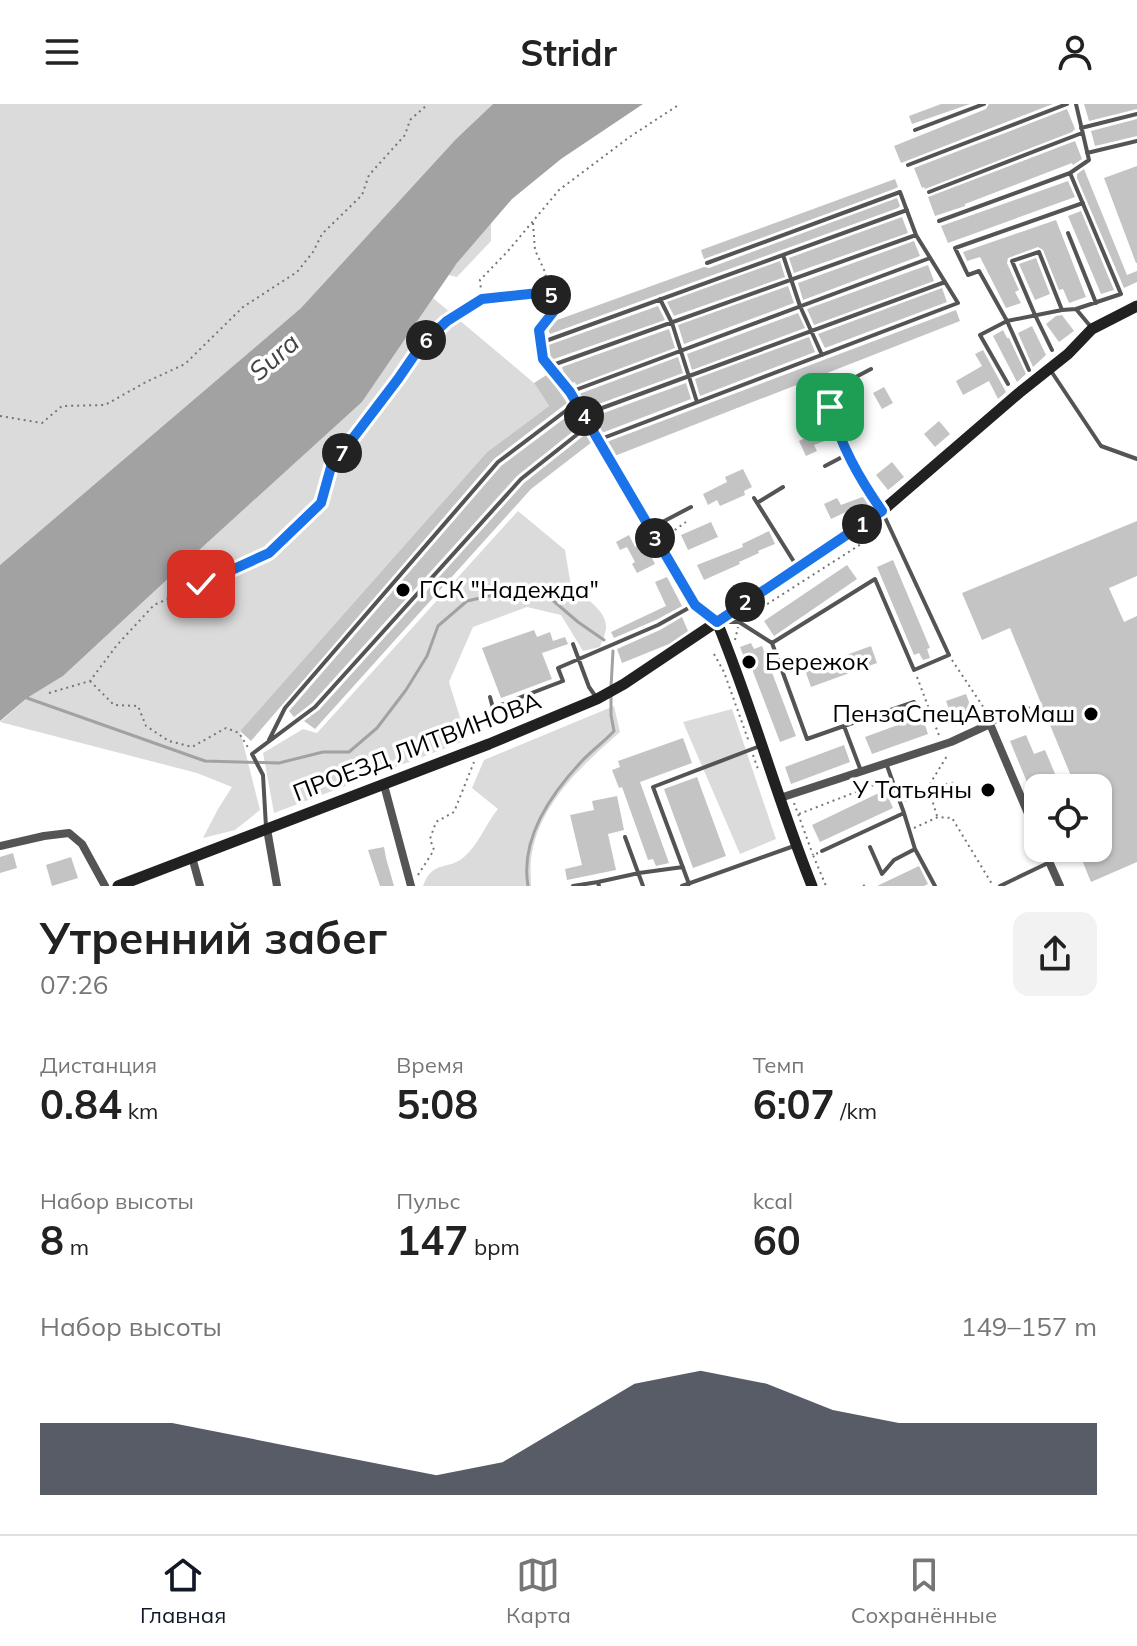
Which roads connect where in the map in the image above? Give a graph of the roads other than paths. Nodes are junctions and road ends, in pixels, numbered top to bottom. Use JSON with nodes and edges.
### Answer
{"nodes":[{"id":1,"x":984,"y":104,"type":"edge"},
{"id":2,"x":1067,"y":104,"type":"edge"},
{"id":3,"x":1076,"y":104,"type":"edge"},
{"id":4,"x":1137,"y":114,"type":"edge"},
{"id":5,"x":915,"y":130,"type":"dead end"},
{"id":6,"x":1082,"y":130,"type":"junction"},
{"id":7,"x":1137,"y":141,"type":"edge"},
{"id":8,"x":1087,"y":153,"type":"junction"},
{"id":9,"x":908,"y":165,"type":"dead end"},
{"id":10,"x":1070,"y":173,"type":"junction"},
{"id":11,"x":929,"y":192,"type":"dead end"},
{"id":12,"x":1083,"y":203,"type":"junction"},
{"id":13,"x":907,"y":210,"type":"junction"},
{"id":14,"x":939,"y":221,"type":"dead end"},
{"id":15,"x":1068,"y":233,"type":"dead end"},
{"id":16,"x":916,"y":235,"type":"junction"},
{"id":17,"x":783,"y":255,"type":"junction"},
{"id":18,"x":930,"y":258,"type":"junction"},
{"id":19,"x":707,"y":263,"type":"dead end"},
{"id":20,"x":793,"y":280,"type":"junction"},
{"id":21,"x":945,"y":282,"type":"junction"},
{"id":22,"x":660,"y":299,"type":"junction"},
{"id":23,"x":1096,"y":303,"type":"junction"},
{"id":24,"x":800,"y":306,"type":"junction"},
{"id":25,"x":1137,"y":306,"type":"edge"},
{"id":26,"x":1076,"y":309,"type":"junction"},
{"id":27,"x":1062,"y":310,"type":"junction"},
{"id":28,"x":1035,"y":315,"type":"junction"},
{"id":29,"x":1007,"y":321,"type":"junction"},
{"id":30,"x":672,"y":323,"type":"junction"},
{"id":31,"x":1092,"y":329,"type":"junction"},
{"id":32,"x":812,"y":331,"type":"junction"},
{"id":33,"x":1052,"y":350,"type":"dead end"},
{"id":34,"x":681,"y":351,"type":"junction"},
{"id":35,"x":822,"y":355,"type":"junction"},
{"id":36,"x":550,"y":366,"type":"junction"},
{"id":37,"x":871,"y":369,"type":"dead end"},
{"id":38,"x":1050,"y":369,"type":"junction"},
{"id":39,"x":1029,"y":370,"type":"dead end"},
{"id":40,"x":689,"y":376,"type":"junction"},
{"id":41,"x":1008,"y":384,"type":"dead end"},
{"id":42,"x":570,"y":392,"type":"junction"},
{"id":43,"x":697,"y":402,"type":"junction"},
{"id":44,"x":576,"y":403,"type":"junction"},
{"id":45,"x":583,"y":415,"type":"junction"},
{"id":46,"x":589,"y":425,"type":"junction"},
{"id":47,"x":598,"y":440,"type":"junction"},
{"id":48,"x":846,"y":455,"type":"junction"},
{"id":49,"x":1137,"y":459,"type":"edge"},
{"id":50,"x":825,"y":466,"type":"dead end"},
{"id":51,"x":619,"y":479,"type":"joint"},
{"id":52,"x":783,"y":487,"type":"dead end"},
{"id":53,"x":691,"y":507,"type":"dead end"},
{"id":54,"x":882,"y":511,"type":"junction"},
{"id":55,"x":649,"y":529,"type":"junction"},
{"id":56,"x":798,"y":567,"type":"junction"},
{"id":57,"x":695,"y":605,"type":"junction"},
{"id":58,"x":717,"y":622,"type":"junction"},
{"id":59,"x":772,"y":643,"type":"junction"},
{"id":60,"x":573,"y":644,"type":"dead end"},
{"id":61,"x":580,"y":660,"type":"junction"},
{"id":62,"x":490,"y":697,"type":"dead end"},
{"id":63,"x":597,"y":699,"type":"junction"},
{"id":64,"x":914,"y":702,"type":"dead end"},
{"id":65,"x":1028,"y":708,"type":"dead end"},
{"id":66,"x":990,"y":724,"type":"junction"},
{"id":67,"x":844,"y":726,"type":"junction"},
{"id":68,"x":268,"y":742,"type":"junction"},
{"id":69,"x":757,"y":747,"type":"junction"},
{"id":70,"x":886,"y":762,"type":"junction"},
{"id":71,"x":861,"y":771,"type":"junction"},
{"id":72,"x":384,"y":785,"type":"junction"},
{"id":73,"x":780,"y":798,"type":"junction"},
{"id":74,"x":1024,"y":804,"type":"edge"},
{"id":75,"x":904,"y":813,"type":"junction"},
{"id":76,"x":267,"y":829,"type":"junction"},
{"id":77,"x":625,"y":837,"type":"dead end"},
{"id":78,"x":0,"y":846,"type":"edge"},
{"id":79,"x":796,"y":846,"type":"junction"},
{"id":80,"x":870,"y":847,"type":"dead end"},
{"id":81,"x":915,"y":849,"type":"junction"},
{"id":82,"x":822,"y":851,"type":"road end"},
{"id":83,"x":192,"y":857,"type":"junction"},
{"id":84,"x":1049,"y":863,"type":"joint"},
{"id":85,"x":683,"y":867,"type":"junction"},
{"id":86,"x":639,"y":873,"type":"junction"},
{"id":87,"x":702,"y":879,"type":"junction"},
{"id":88,"x":599,"y":884,"type":"edge"},
{"id":89,"x":689,"y":884,"type":"junction"},
{"id":90,"x":810,"y":885,"type":"edge"},
{"id":91,"x":105,"y":886,"type":"edge"},
{"id":92,"x":118,"y":886,"type":"edge"},
{"id":93,"x":200,"y":886,"type":"edge"},
{"id":94,"x":277,"y":886,"type":"edge"},
{"id":95,"x":411,"y":886,"type":"edge"},
{"id":96,"x":573,"y":886,"type":"edge"},
{"id":97,"x":643,"y":886,"type":"edge"},
{"id":98,"x":682,"y":886,"type":"edge"},
{"id":99,"x":705,"y":886,"type":"edge"},
{"id":100,"x":935,"y":886,"type":"edge"},
{"id":101,"x":1000,"y":886,"type":"edge"},
{"id":102,"x":1060,"y":886,"type":"edge"}],
"edges":[{"from":1,"to":5,"type":"lane"},
{"from":2,"to":9,"type":"lane"},
{"from":3,"to":6,"type":"lane"},
{"from":4,"to":6,"type":"lane"},
{"from":6,"to":8,"type":"lane"},
{"from":6,"to":11,"type":"lane"},
{"from":7,"to":8,"type":"lane"},
{"from":8,"to":10,"type":"lane"},
{"from":10,"to":12,"type":"lane"},
{"from":10,"to":14,"type":"lane"},
{"from":12,"to":23,"type":"lane"},
{"from":12,"to":29,"type":"lane"},
{"from":13,"to":16,"type":"lane"},
{"from":13,"to":17,"type":"lane"},
{"from":13,"to":19,"type":"lane"},
{"from":15,"to":23,"type":"lane"},
{"from":16,"to":18,"type":"lane"},
{"from":16,"to":20,"type":"lane"},
{"from":17,"to":20,"type":"lane"},
{"from":17,"to":22,"type":"lane"},
{"from":18,"to":21,"type":"lane"},
{"from":18,"to":24,"type":"lane"},
{"from":20,"to":24,"type":"lane"},
{"from":20,"to":30,"type":"lane"},
{"from":21,"to":32,"type":"lane"},
{"from":21,"to":35,"type":"lane"},
{"from":22,"to":30,"type":"lane"},
{"from":22,"to":36,"type":"lane"},
{"from":23,"to":26,"type":"lane"},
{"from":24,"to":32,"type":"lane"},
{"from":24,"to":34,"type":"lane"},
{"from":25,"to":31,"type":"main road","name":"ПРОЕЗД ЛИТВИНОВА"},
{"from":26,"to":27,"type":"lane"},
{"from":26,"to":31,"type":"lane"},
{"from":27,"to":28,"type":"lane"},
{"from":27,"to":28,"type":"lane"},
{"from":28,"to":29,"type":"lane"},
{"from":28,"to":33,"type":"lane"},
{"from":29,"to":39,"type":"lane"},
{"from":29,"to":41,"type":"lane"},
{"from":30,"to":34,"type":"lane"},
{"from":30,"to":36,"type":"lane"},
{"from":31,"to":38,"type":"main road","name":"ПРОЕЗД ЛИТВИНОВА"},
{"from":32,"to":35,"type":"lane"},
{"from":32,"to":40,"type":"lane"},
{"from":34,"to":40,"type":"lane"},
{"from":34,"to":42,"type":"lane"},
{"from":35,"to":43,"type":"lane"},
{"from":36,"to":42,"type":"lane"},
{"from":37,"to":48,"type":"lane"},
{"from":38,"to":49,"type":"lane"},
{"from":38,"to":54,"type":"main road","name":"ПРОЕЗД ЛИТВИНОВА"},
{"from":40,"to":43,"type":"lane"},
{"from":40,"to":45,"type":"lane"},
{"from":42,"to":44,"type":"lane"},
{"from":43,"to":47,"type":"lane"},
{"from":44,"to":45,"type":"lane"},
{"from":44,"to":68,"type":"lane"},
{"from":45,"to":46,"type":"lane"},
{"from":46,"to":47,"type":"lane"},
{"from":46,"to":68,"type":"lane"},
{"from":47,"to":51,"type":"lane"},
{"from":48,"to":50,"type":"lane"},
{"from":48,"to":54,"type":"lane"},
{"from":51,"to":55,"type":"street"},
{"from":52,"to":56,"type":"lane"},
{"from":53,"to":55,"type":"lane"},
{"from":54,"to":56,"type":"main road","name":"ПРОЕЗД ЛИТВИНОВА"},
{"from":54,"to":59,"type":"lane"},
{"from":55,"to":57,"type":"street"},
{"from":56,"to":58,"type":"main road","name":"ПРОЕЗД ЛИТВИНОВА"},
{"from":57,"to":58,"type":"street"},
{"from":57,"to":61,"type":"lane"},
{"from":58,"to":59,"type":"lane"},
{"from":58,"to":63,"type":"main road","name":"ПРОЕЗД ЛИТВИНОВА"},
{"from":58,"to":69,"type":"main road"},
{"from":59,"to":67,"type":"lane"},
{"from":60,"to":61,"type":"lane"},
{"from":61,"to":62,"type":"lane"},
{"from":61,"to":63,"type":"lane"},
{"from":63,"to":72,"type":"main road","name":"ПРОЕЗД ЛИТВИНОВА"},
{"from":64,"to":67,"type":"lane"},
{"from":65,"to":66,"type":"lane"},
{"from":66,"to":70,"type":"street"},
{"from":66,"to":74,"type":"street"},
{"from":67,"to":71,"type":"lane"},
{"from":68,"to":76,"type":"lane"},
{"from":69,"to":73,"type":"main road"},
{"from":69,"to":85,"type":"lane"},
{"from":70,"to":71,"type":"street"},
{"from":70,"to":75,"type":"lane"},
{"from":71,"to":73,"type":"street"},
{"from":72,"to":76,"type":"main road","name":"ПРОЕЗД ЛИТВИНОВА"},
{"from":72,"to":95,"type":"street"},
{"from":73,"to":79,"type":"main road"},
{"from":75,"to":81,"type":"lane"},
{"from":75,"to":82,"type":"lane"},
{"from":76,"to":83,"type":"main road","name":"ПРОЕЗД ЛИТВИНОВА"},
{"from":76,"to":94,"type":"street"},
{"from":77,"to":86,"type":"lane"},
{"from":78,"to":91,"type":"street"},
{"from":79,"to":87,"type":"lane"},
{"from":79,"to":90,"type":"main road"},
{"from":80,"to":81,"type":"lane"},
{"from":81,"to":100,"type":"lane"},
{"from":83,"to":92,"type":"main road","name":"ПРОЕЗД ЛИТВИНОВА"},
{"from":83,"to":93,"type":"street"},
{"from":84,"to":101,"type":"lane"},
{"from":84,"to":102,"type":"street"},
{"from":85,"to":86,"type":"lane"},
{"from":85,"to":89,"type":"lane"},
{"from":86,"to":88,"type":"lane"},
{"from":86,"to":97,"type":"lane"},
{"from":87,"to":89,"type":"lane"},
{"from":87,"to":99,"type":"lane"},
{"from":88,"to":96,"type":"lane"},
{"from":89,"to":98,"type":"lane"}]}
